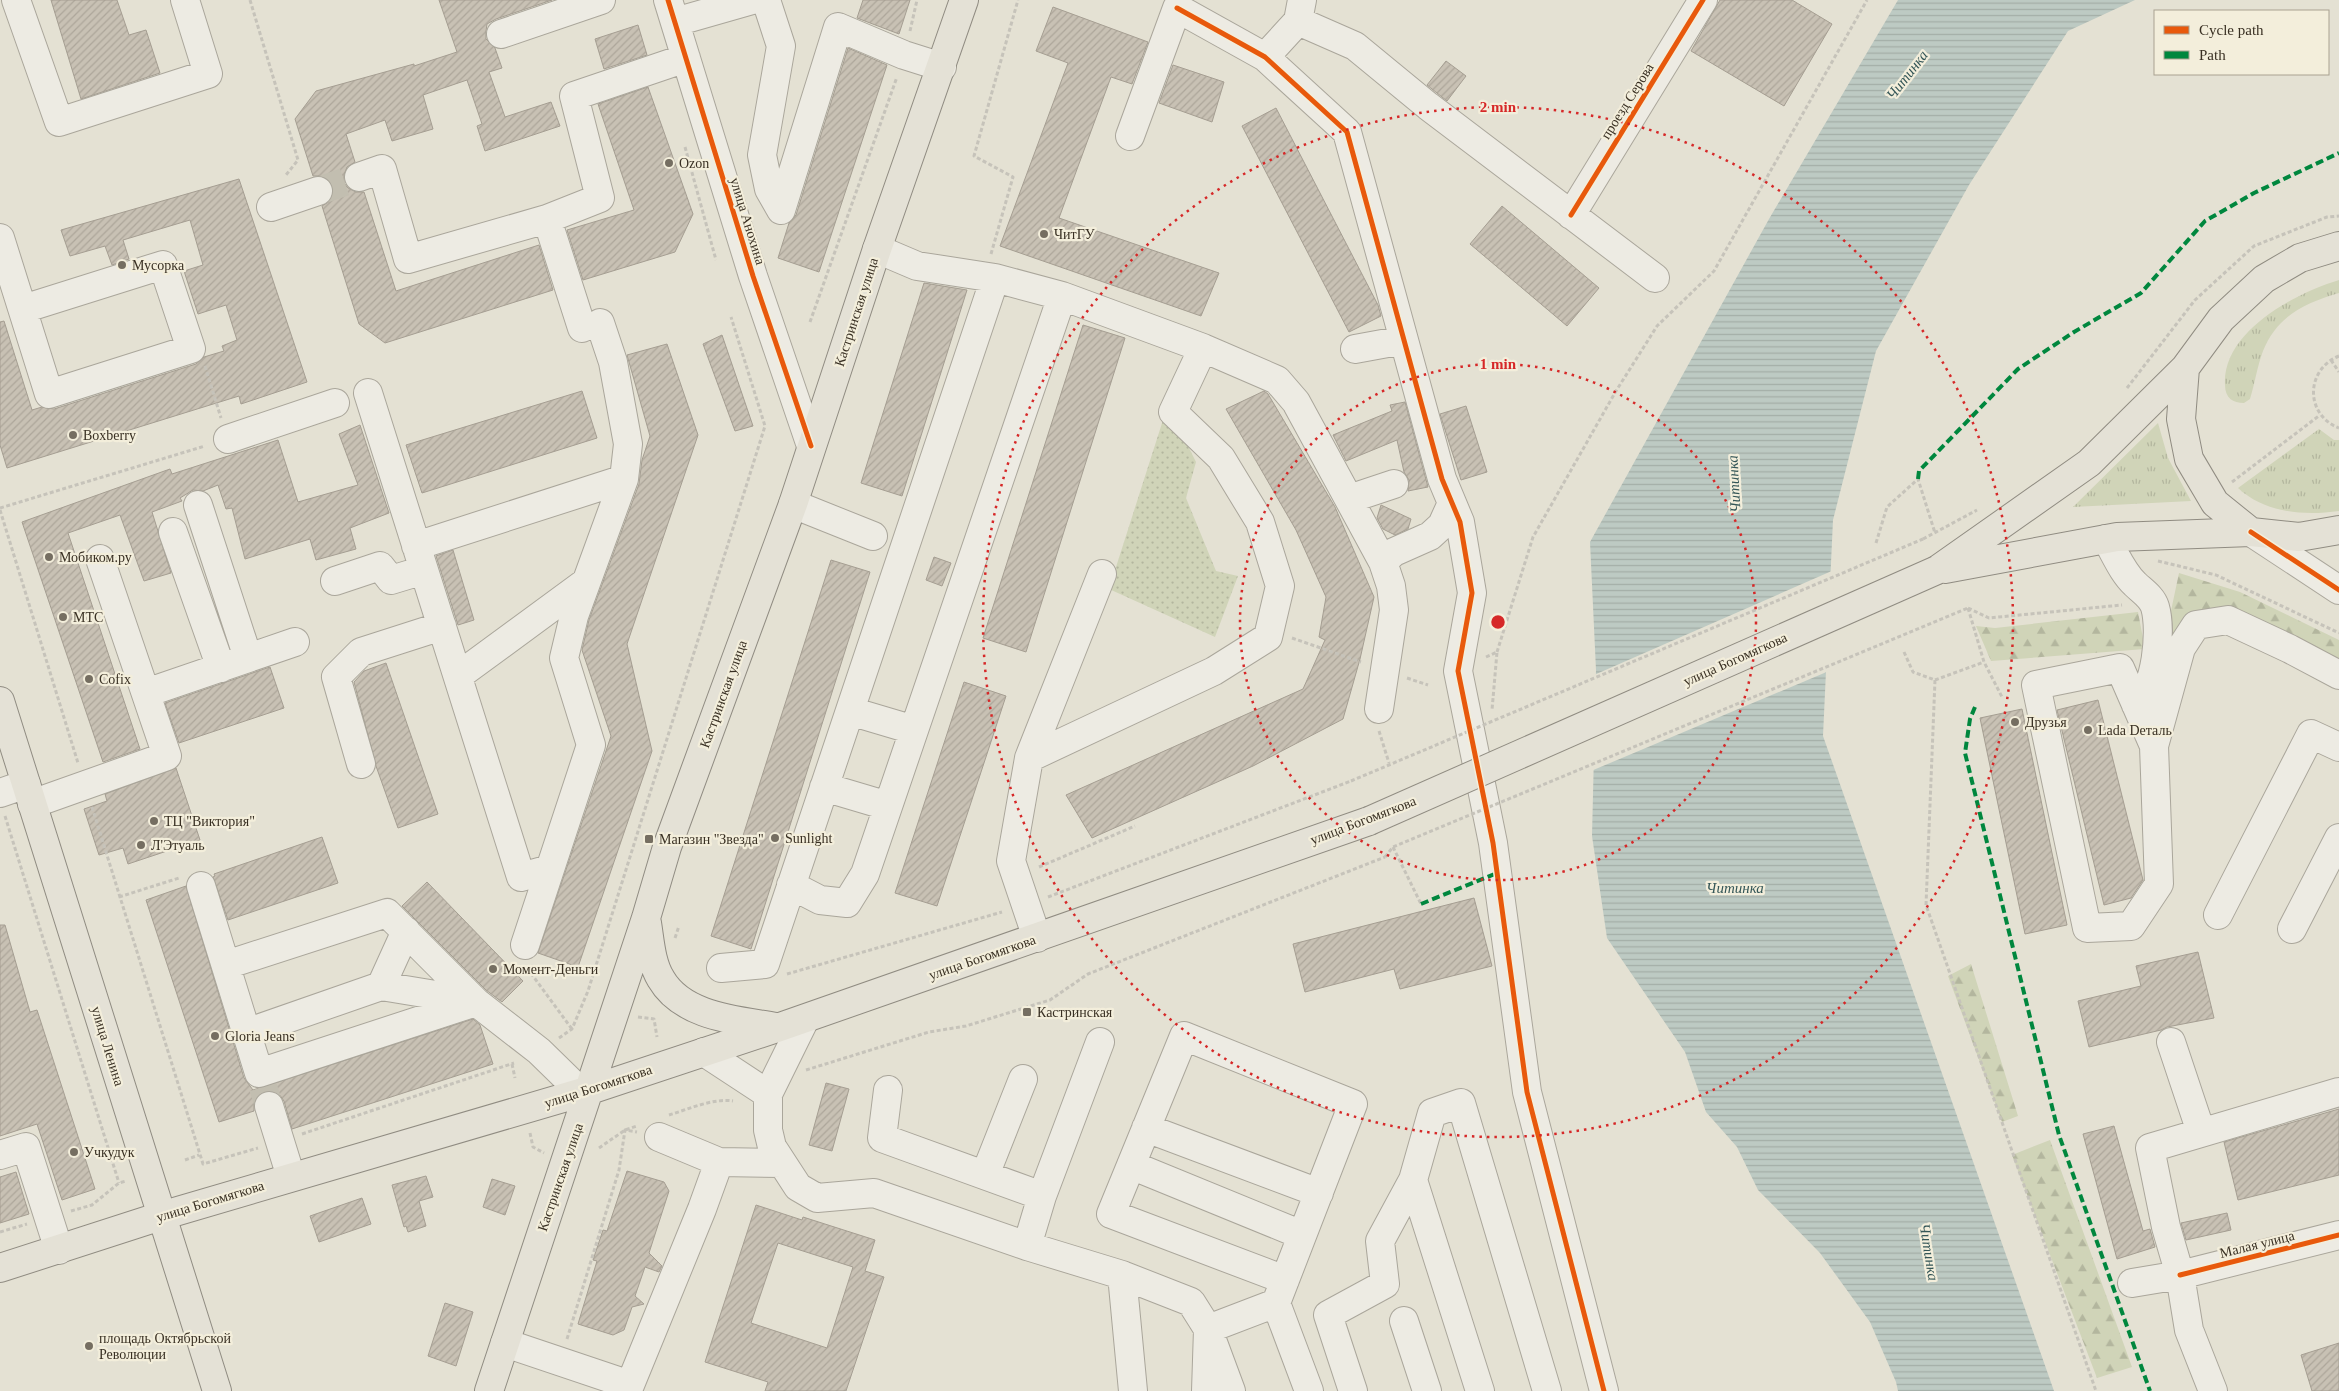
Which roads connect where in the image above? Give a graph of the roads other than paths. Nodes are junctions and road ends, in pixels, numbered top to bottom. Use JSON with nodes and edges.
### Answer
{"nodes":[{"id":1,"x":16,"y":0,"type":"edge"},
{"id":2,"x":185,"y":0,"type":"edge"},
{"id":3,"x":601,"y":0,"type":"edge"},
{"id":4,"x":752,"y":0,"type":"edge"},
{"id":5,"x":766,"y":0,"type":"edge"},
{"id":6,"x":964,"y":0,"type":"edge"},
{"id":7,"x":1703,"y":0,"type":"edge"},
{"id":8,"x":672,"y":11,"type":"edge"},
{"id":9,"x":1300,"y":11,"type":"edge"},
{"id":10,"x":500,"y":34,"type":"dead end"},
{"id":11,"x":1265,"y":57,"type":"junction"},
{"id":12,"x":686,"y":58,"type":"junction"},
{"id":13,"x":942,"y":67,"type":"junction"},
{"id":14,"x":1130,"y":136,"type":"dead end"},
{"id":15,"x":360,"y":177,"type":"tunnel mouth"},
{"id":16,"x":318,"y":191,"type":"tunnel mouth"},
{"id":17,"x":275,"y":195,"type":"road end"},
{"id":18,"x":1571,"y":215,"type":"junction"},
{"id":19,"x":547,"y":219,"type":"junction"},
{"id":20,"x":0,"y":238,"type":"edge"},
{"id":21,"x":2339,"y":246,"type":"edge"},
{"id":22,"x":877,"y":248,"type":"junction"},
{"id":23,"x":4,"y":267,"type":"edge"},
{"id":24,"x":995,"y":278,"type":"junction"},
{"id":25,"x":1655,"y":278,"type":"dead end"},
{"id":26,"x":1062,"y":296,"type":"junction"},
{"id":27,"x":23,"y":309,"type":"junction"},
{"id":28,"x":1404,"y":340,"type":"junction"},
{"id":29,"x":1203,"y":348,"type":"junction"},
{"id":30,"x":1356,"y":349,"type":"dead end"},
{"id":31,"x":2185,"y":368,"type":"junction"},
{"id":32,"x":368,"y":393,"type":"dead end"},
{"id":33,"x":335,"y":403,"type":"dead end"},
{"id":34,"x":228,"y":439,"type":"road end"},
{"id":35,"x":812,"y":446,"type":"junction"},
{"id":36,"x":624,"y":479,"type":"junction"},
{"id":37,"x":1394,"y":484,"type":"dead end"},
{"id":38,"x":1349,"y":499,"type":"junction"},
{"id":39,"x":1452,"y":503,"type":"junction"},
{"id":40,"x":793,"y":504,"type":"junction"},
{"id":41,"x":198,"y":505,"type":"dead end"},
{"id":42,"x":2339,"y":530,"type":"edge"},
{"id":43,"x":174,"y":532,"type":"dead end"},
{"id":44,"x":2251,"y":532,"type":"junction"},
{"id":45,"x":873,"y":536,"type":"dead end"},
{"id":46,"x":2106,"y":539,"type":"junction"},
{"id":47,"x":420,"y":558,"type":"junction"},
{"id":48,"x":100,"y":560,"type":"dead end"},
{"id":49,"x":1383,"y":562,"type":"junction"},
{"id":50,"x":1936,"y":570,"type":"junction"},
{"id":51,"x":1102,"y":574,"type":"dead end"},
{"id":52,"x":335,"y":581,"type":"dead end"},
{"id":53,"x":586,"y":582,"type":"junction"},
{"id":54,"x":2339,"y":590,"type":"edge"},
{"id":55,"x":442,"y":626,"type":"junction"},
{"id":56,"x":295,"y":642,"type":"dead end"},
{"id":57,"x":248,"y":658,"type":"junction"},
{"id":58,"x":221,"y":668,"type":"junction"},
{"id":59,"x":2339,"y":675,"type":"edge"},
{"id":60,"x":458,"y":676,"type":"junction"},
{"id":61,"x":146,"y":692,"type":"junction"},
{"id":62,"x":0,"y":701,"type":"edge"},
{"id":63,"x":2136,"y":705,"type":"junction"},
{"id":64,"x":850,"y":711,"type":"junction"},
{"id":65,"x":1379,"y":719,"type":"road end"},
{"id":66,"x":914,"y":730,"type":"junction"},
{"id":67,"x":2154,"y":746,"type":"junction"},
{"id":68,"x":2339,"y":747,"type":"edge"},
{"id":69,"x":1029,"y":758,"type":"junction"},
{"id":70,"x":361,"y":764,"type":"dead end"},
{"id":71,"x":824,"y":787,"type":"junction"},
{"id":72,"x":29,"y":794,"type":"junction"},
{"id":73,"x":1,"y":801,"type":"edge"},
{"id":74,"x":888,"y":806,"type":"junction"},
{"id":75,"x":2339,"y":838,"type":"edge"},
{"id":76,"x":550,"y":869,"type":"junction"},
{"id":77,"x":201,"y":886,"type":"road end"},
{"id":78,"x":791,"y":886,"type":"junction"},
{"id":79,"x":2218,"y":915,"type":"dead end"},
{"id":80,"x":646,"y":918,"type":"junction"},
{"id":81,"x":2292,"y":929,"type":"dead end"},
{"id":82,"x":406,"y":931,"type":"junction"},
{"id":83,"x":1037,"y":938,"type":"junction"},
{"id":84,"x":525,"y":945,"type":"road end"},
{"id":85,"x":226,"y":965,"type":"junction"},
{"id":86,"x":721,"y":968,"type":"dead end"},
{"id":87,"x":381,"y":986,"type":"junction"},
{"id":88,"x":476,"y":1002,"type":"junction"},
{"id":89,"x":805,"y":1018,"type":"junction"},
{"id":90,"x":780,"y":1028,"type":"junction"},
{"id":91,"x":246,"y":1033,"type":"junction"},
{"id":92,"x":1100,"y":1042,"type":"dead end"},
{"id":93,"x":2171,"y":1042,"type":"dead end"},
{"id":94,"x":704,"y":1052,"type":"junction"},
{"id":95,"x":1023,"y":1079,"type":"dead end"},
{"id":96,"x":264,"y":1088,"type":"junction"},
{"id":97,"x":888,"y":1090,"type":"dead end"},
{"id":98,"x":586,"y":1091,"type":"junction"},
{"id":99,"x":2339,"y":1092,"type":"edge"},
{"id":100,"x":768,"y":1094,"type":"junction"},
{"id":101,"x":655,"y":1126,"type":"road end"},
{"id":102,"x":1146,"y":1128,"type":"junction"},
{"id":103,"x":2201,"y":1132,"type":"junction"},
{"id":104,"x":0,"y":1155,"type":"edge"},
{"id":105,"x":719,"y":1162,"type":"junction"},
{"id":106,"x":782,"y":1163,"type":"junction"},
{"id":107,"x":1131,"y":1165,"type":"junction"},
{"id":108,"x":985,"y":1175,"type":"junction"},
{"id":109,"x":292,"y":1177,"type":"junction"},
{"id":110,"x":1413,"y":1180,"type":"junction"},
{"id":111,"x":1318,"y":1193,"type":"junction"},
{"id":112,"x":1042,"y":1196,"type":"junction"},
{"id":113,"x":161,"y":1216,"type":"junction"},
{"id":114,"x":1302,"y":1235,"type":"junction"},
{"id":115,"x":2339,"y":1235,"type":"edge"},
{"id":116,"x":1027,"y":1246,"type":"junction"},
{"id":117,"x":58,"y":1250,"type":"junction"},
{"id":118,"x":0,"y":1268,"type":"edge"},
{"id":119,"x":1122,"y":1275,"type":"junction"},
{"id":120,"x":2180,"y":1275,"type":"junction"},
{"id":121,"x":2132,"y":1283,"type":"dead end"},
{"id":122,"x":1281,"y":1291,"type":"junction"},
{"id":123,"x":1404,"y":1321,"type":"dead end"},
{"id":124,"x":1208,"y":1328,"type":"junction"},
{"id":125,"x":505,"y":1343,"type":"junction"},
{"id":126,"x":217,"y":1391,"type":"edge"},
{"id":127,"x":489,"y":1391,"type":"edge"},
{"id":128,"x":1133,"y":1391,"type":"edge"},
{"id":129,"x":1206,"y":1391,"type":"edge"},
{"id":130,"x":1231,"y":1391,"type":"edge"},
{"id":131,"x":1309,"y":1391,"type":"edge"},
{"id":132,"x":1353,"y":1391,"type":"edge"},
{"id":133,"x":1427,"y":1391,"type":"edge"},
{"id":134,"x":1480,"y":1391,"type":"edge"},
{"id":135,"x":1547,"y":1391,"type":"edge"},
{"id":136,"x":1604,"y":1391,"type":"edge"},
{"id":137,"x":2213,"y":1391,"type":"edge"}],
"edges":[{"from":1,"to":2,"type":"street"},
{"from":3,"to":10,"type":"street"},
{"from":4,"to":8,"type":"street"},
{"from":5,"to":13,"type":"street"},
{"from":6,"to":13,"type":"main road","name":"Кастринская улица"},
{"from":7,"to":18,"type":"street","name":"проезд Серова"},
{"from":8,"to":12,"type":"street","name":"улица Анохина"},
{"from":9,"to":11,"type":"street"},
{"from":9,"to":18,"type":"street"},
{"from":11,"to":14,"type":"street"},
{"from":11,"to":28,"type":"street"},
{"from":12,"to":19,"type":"street"},
{"from":12,"to":35,"type":"street","name":"улица Анохина"},
{"from":13,"to":22,"type":"main road","name":"Кастринская улица"},
{"from":15,"to":19,"type":"street"},
{"from":16,"to":17,"type":"street"},
{"from":18,"to":25,"type":"street"},
{"from":19,"to":36,"type":"street"},
{"from":20,"to":23,"type":"street"},
{"from":21,"to":31,"type":"main road"},
{"from":22,"to":24,"type":"street"},
{"from":22,"to":35,"type":"main road","name":"Кастринская улица"},
{"from":23,"to":27,"type":"street"},
{"from":24,"to":26,"type":"street"},
{"from":24,"to":64,"type":"street"},
{"from":26,"to":29,"type":"street"},
{"from":26,"to":66,"type":"street"},
{"from":27,"to":27,"type":"street"},
{"from":28,"to":30,"type":"street"},
{"from":28,"to":39,"type":"street"},
{"from":29,"to":38,"type":"street"},
{"from":29,"to":69,"type":"street"},
{"from":31,"to":44,"type":"main road"},
{"from":31,"to":50,"type":"main road"},
{"from":32,"to":47,"type":"street"},
{"from":33,"to":34,"type":"street"},
{"from":35,"to":40,"type":"main road","name":"Кастринская улица"},
{"from":36,"to":47,"type":"street"},
{"from":36,"to":53,"type":"street"},
{"from":37,"to":38,"type":"street"},
{"from":38,"to":49,"type":"street"},
{"from":39,"to":49,"type":"street"},
{"from":39,"to":136,"type":"street"},
{"from":40,"to":45,"type":"street"},
{"from":40,"to":80,"type":"main road","name":"Кастринская улица"},
{"from":41,"to":57,"type":"street"},
{"from":42,"to":44,"type":"main road"},
{"from":43,"to":58,"type":"street"},
{"from":44,"to":46,"type":"main road"},
{"from":44,"to":54,"type":"street"},
{"from":46,"to":50,"type":"main road"},
{"from":46,"to":63,"type":"street"},
{"from":47,"to":52,"type":"street"},
{"from":47,"to":55,"type":"street"},
{"from":48,"to":61,"type":"street"},
{"from":49,"to":65,"type":"street"},
{"from":50,"to":83,"type":"main road","name":"улица Богомягкова","bridge":true},
{"from":51,"to":69,"type":"street"},
{"from":53,"to":60,"type":"street"},
{"from":53,"to":76,"type":"street"},
{"from":55,"to":60,"type":"street"},
{"from":55,"to":70,"type":"street"},
{"from":56,"to":57,"type":"street"},
{"from":57,"to":58,"type":"street"},
{"from":58,"to":61,"type":"street"},
{"from":59,"to":67,"type":"street"},
{"from":60,"to":76,"type":"street"},
{"from":61,"to":72,"type":"street"},
{"from":62,"to":72,"type":"main road","name":"улица Ленина"},
{"from":63,"to":67,"type":"street"},
{"from":63,"to":67,"type":"street"},
{"from":64,"to":66,"type":"street"},
{"from":64,"to":71,"type":"street"},
{"from":66,"to":74,"type":"street"},
{"from":68,"to":79,"type":"street"},
{"from":69,"to":83,"type":"street"},
{"from":71,"to":74,"type":"street"},
{"from":71,"to":78,"type":"street"},
{"from":72,"to":73,"type":"street"},
{"from":72,"to":113,"type":"main road","name":"улица Ленина"},
{"from":74,"to":78,"type":"street"},
{"from":75,"to":81,"type":"street"},
{"from":76,"to":84,"type":"street"},
{"from":77,"to":85,"type":"street"},
{"from":78,"to":86,"type":"street"},
{"from":80,"to":90,"type":"main road"},
{"from":80,"to":98,"type":"main road","name":"Кастринская улица"},
{"from":82,"to":85,"type":"street"},
{"from":82,"to":87,"type":"street"},
{"from":82,"to":88,"type":"street"},
{"from":83,"to":89,"type":"main road","name":"улица Богомягкова"},
{"from":85,"to":91,"type":"street"},
{"from":87,"to":88,"type":"street"},
{"from":87,"to":91,"type":"street"},
{"from":88,"to":96,"type":"street"},
{"from":88,"to":98,"type":"street"},
{"from":89,"to":90,"type":"main road","name":"улица Богомягкова"},
{"from":89,"to":100,"type":"street"},
{"from":90,"to":94,"type":"main road","name":"улица Богомягкова"},
{"from":91,"to":96,"type":"street"},
{"from":92,"to":112,"type":"street"},
{"from":93,"to":103,"type":"street"},
{"from":94,"to":98,"type":"main road","name":"улица Богомягкова"},
{"from":94,"to":100,"type":"street"},
{"from":95,"to":108,"type":"street"},
{"from":96,"to":109,"type":"street"},
{"from":97,"to":108,"type":"street"},
{"from":98,"to":109,"type":"main road","name":"улица Богомягкова"},
{"from":98,"to":125,"type":"main road","name":"Кастринская улица"},
{"from":99,"to":103,"type":"street"},
{"from":100,"to":106,"type":"street"},
{"from":101,"to":105,"type":"street"},
{"from":102,"to":107,"type":"street"},
{"from":102,"to":111,"type":"street"},
{"from":102,"to":111,"type":"street"},
{"from":103,"to":120,"type":"street"},
{"from":104,"to":117,"type":"street"},
{"from":105,"to":106,"type":"street"},
{"from":105,"to":125,"type":"street"},
{"from":106,"to":116,"type":"street"},
{"from":107,"to":114,"type":"street"},
{"from":107,"to":122,"type":"street"},
{"from":108,"to":112,"type":"street"},
{"from":109,"to":113,"type":"main road","name":"улица Богомягкова"},
{"from":110,"to":132,"type":"street"},
{"from":110,"to":134,"type":"street"},
{"from":110,"to":135,"type":"street"},
{"from":111,"to":114,"type":"street"},
{"from":112,"to":116,"type":"street"},
{"from":113,"to":117,"type":"main road","name":"улица Богомягкова"},
{"from":113,"to":126,"type":"main road","name":"улица Ленина"},
{"from":114,"to":122,"type":"street"},
{"from":115,"to":120,"type":"street","name":"Малая улица"},
{"from":116,"to":119,"type":"street"},
{"from":117,"to":118,"type":"main road","name":"улица Богомягкова"},
{"from":119,"to":124,"type":"street"},
{"from":119,"to":128,"type":"street"},
{"from":120,"to":121,"type":"street","name":"Малая улица"},
{"from":120,"to":137,"type":"street"},
{"from":122,"to":124,"type":"street"},
{"from":122,"to":131,"type":"street"},
{"from":123,"to":133,"type":"street"},
{"from":124,"to":129,"type":"street"},
{"from":124,"to":130,"type":"street"},
{"from":125,"to":127,"type":"main road","name":"Кастринская улица"}]}
